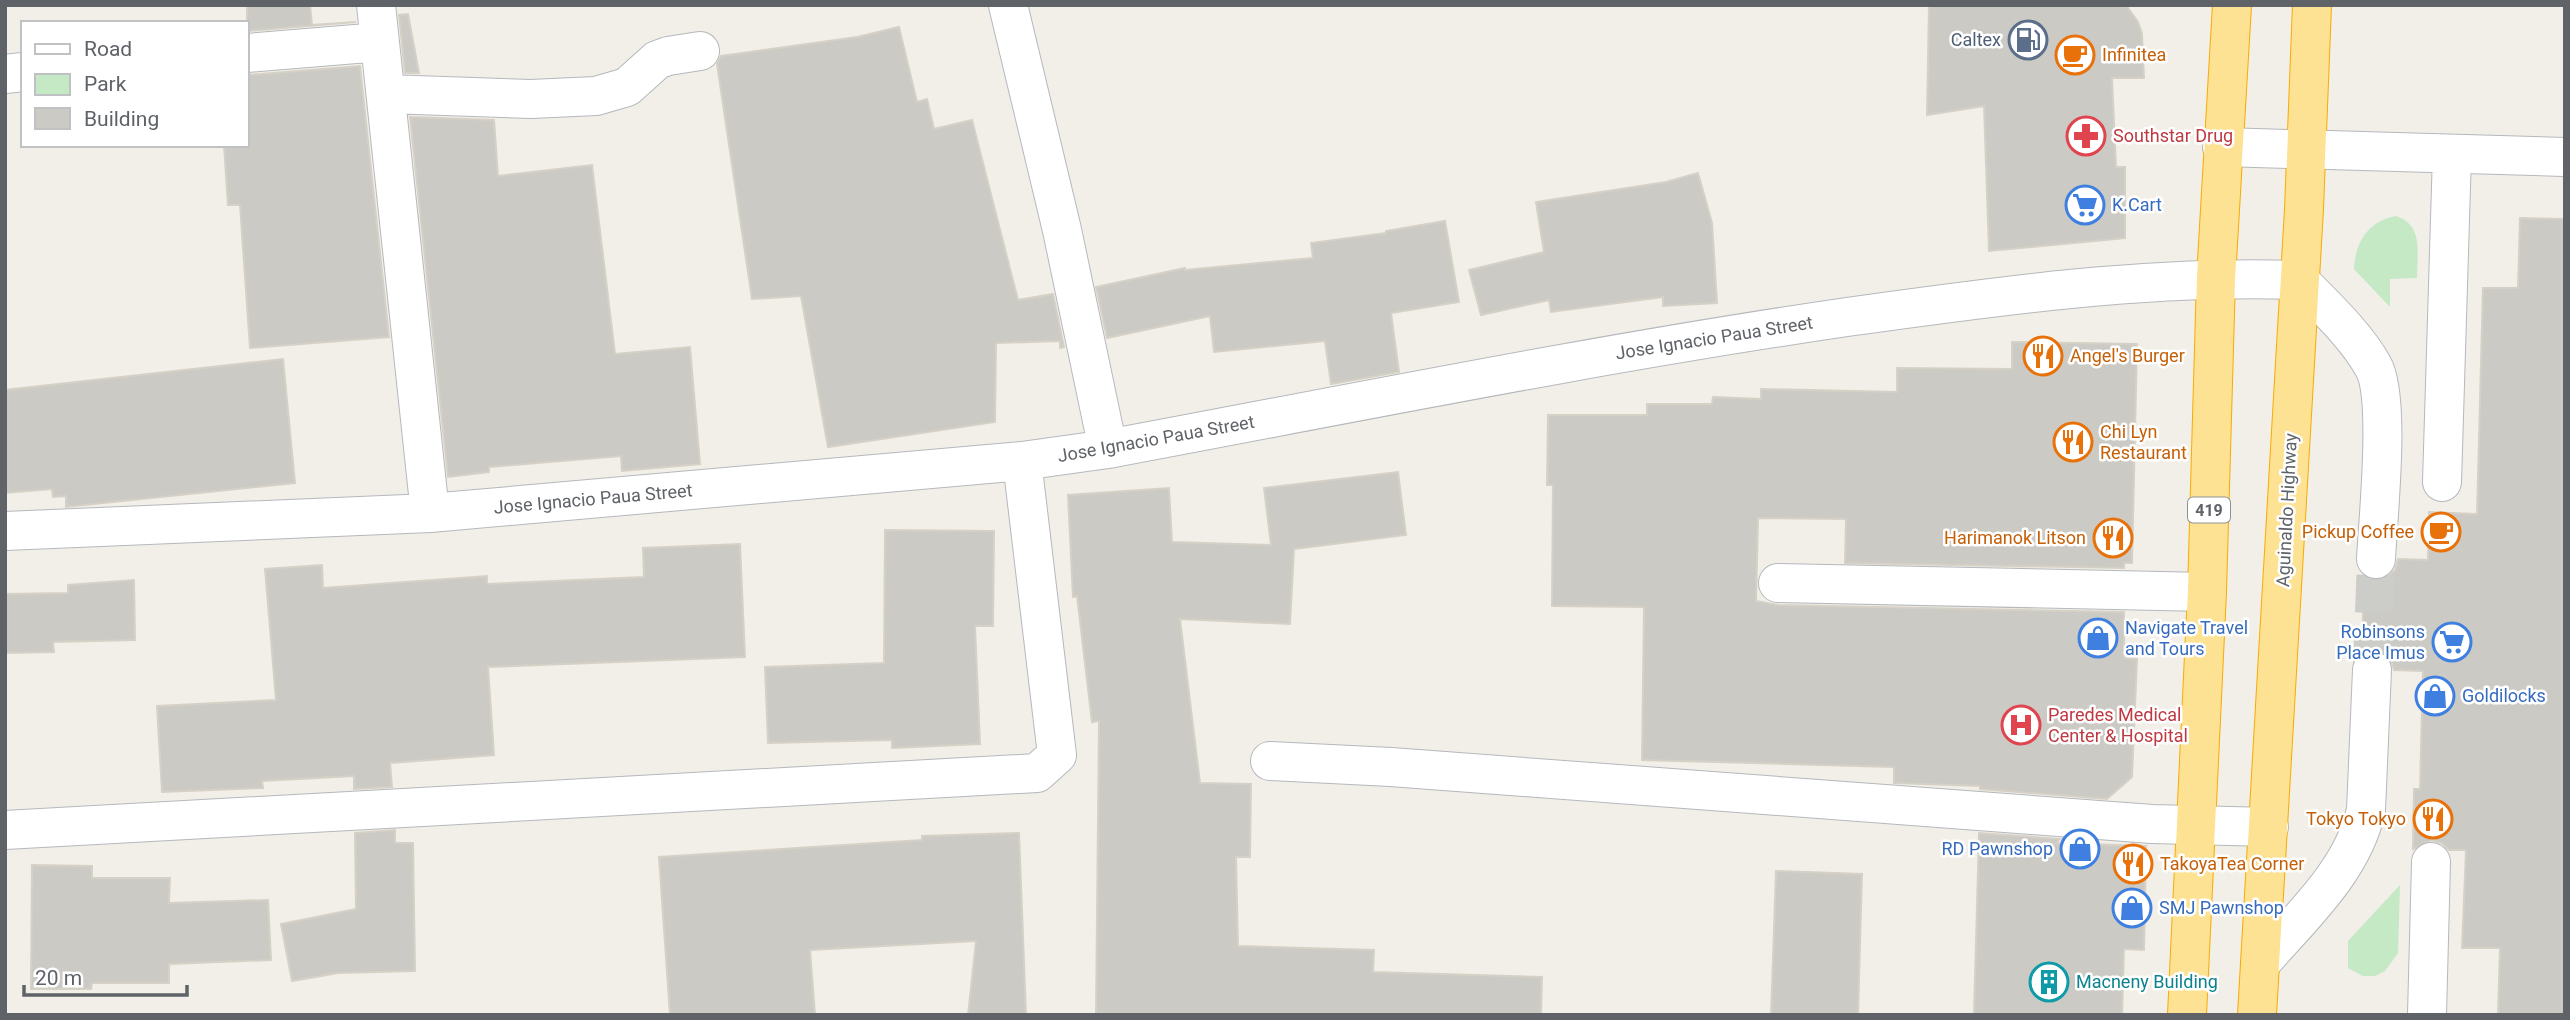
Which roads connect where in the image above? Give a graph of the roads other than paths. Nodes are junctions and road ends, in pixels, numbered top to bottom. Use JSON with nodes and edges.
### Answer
{"nodes":[{"id":1,"x":1008,"y":5,"type":"edge"},
{"id":2,"x":2232,"y":5,"type":"edge"},
{"id":3,"x":2312,"y":5,"type":"edge"},
{"id":4,"x":378,"y":23,"type":"edge"},
{"id":5,"x":700,"y":51,"type":"dead end"},
{"id":6,"x":248,"y":53,"type":"edge"},
{"id":7,"x":386,"y":94,"type":"junction"},
{"id":8,"x":2222,"y":147,"type":"junction"},
{"id":9,"x":2305,"y":148,"type":"junction"},
{"id":10,"x":2452,"y":154,"type":"junction"},
{"id":11,"x":2565,"y":157,"type":"edge"},
{"id":12,"x":2216,"y":278,"type":"junction"},
{"id":13,"x":2299,"y":280,"type":"junction"},
{"id":14,"x":1108,"y":449,"type":"junction"},
{"id":15,"x":1022,"y":461,"type":"junction"},
{"id":16,"x":2442,"y":482,"type":"dead end"},
{"id":17,"x":430,"y":513,"type":"junction"},
{"id":18,"x":5,"y":531,"type":"edge"},
{"id":19,"x":2376,"y":559,"type":"tunnel mouth"},
{"id":20,"x":1778,"y":583,"type":"dead end"},
{"id":21,"x":2207,"y":592,"type":"junction"},
{"id":22,"x":2372,"y":670,"type":"tunnel mouth"},
{"id":23,"x":1270,"y":761,"type":"dead end"},
{"id":24,"x":2197,"y":826,"type":"junction"},
{"id":25,"x":2269,"y":827,"type":"junction"},
{"id":26,"x":5,"y":830,"type":"edge"},
{"id":27,"x":2431,"y":862,"type":"dead end"},
{"id":28,"x":2260,"y":964,"type":"junction"},
{"id":29,"x":2187,"y":1015,"type":"edge"},
{"id":30,"x":2257,"y":1015,"type":"edge"},
{"id":31,"x":2427,"y":1015,"type":"edge"}],
"edges":[{"from":1,"to":14,"type":"street"},
{"from":2,"to":8,"type":"highway","number":"419"},
{"from":3,"to":9,"type":"highway","name":"Aguinaldo Highway"},
{"from":4,"to":6,"type":"street"},
{"from":4,"to":7,"type":"street"},
{"from":5,"to":7,"type":"street"},
{"from":7,"to":17,"type":"street"},
{"from":8,"to":9,"type":"street"},
{"from":8,"to":12,"type":"highway","number":"419"},
{"from":9,"to":10,"type":"street"},
{"from":9,"to":13,"type":"highway","name":"Aguinaldo Highway"},
{"from":10,"to":11,"type":"street"},
{"from":10,"to":16,"type":"street"},
{"from":12,"to":13,"type":"street","name":"Jose Ignacio Paua Street"},
{"from":12,"to":14,"type":"street","name":"Jose Ignacio Paua Street"},
{"from":12,"to":21,"type":"highway","number":"419"},
{"from":13,"to":19,"type":"street"},
{"from":13,"to":25,"type":"highway","name":"Aguinaldo Highway"},
{"from":14,"to":15,"type":"street","name":"Jose Ignacio Paua Street"},
{"from":15,"to":17,"type":"street","name":"Jose Ignacio Paua Street"},
{"from":15,"to":26,"type":"street"},
{"from":17,"to":18,"type":"street","name":"Jose Ignacio Paua Street"},
{"from":20,"to":21,"type":"street"},
{"from":21,"to":24,"type":"highway","number":"419"},
{"from":22,"to":28,"type":"street"},
{"from":23,"to":24,"type":"street"},
{"from":24,"to":25,"type":"street"},
{"from":24,"to":29,"type":"highway","number":"419"},
{"from":25,"to":28,"type":"highway","name":"Aguinaldo Highway"},
{"from":27,"to":31,"type":"street"},
{"from":28,"to":30,"type":"highway","name":"Aguinaldo Highway"}]}
